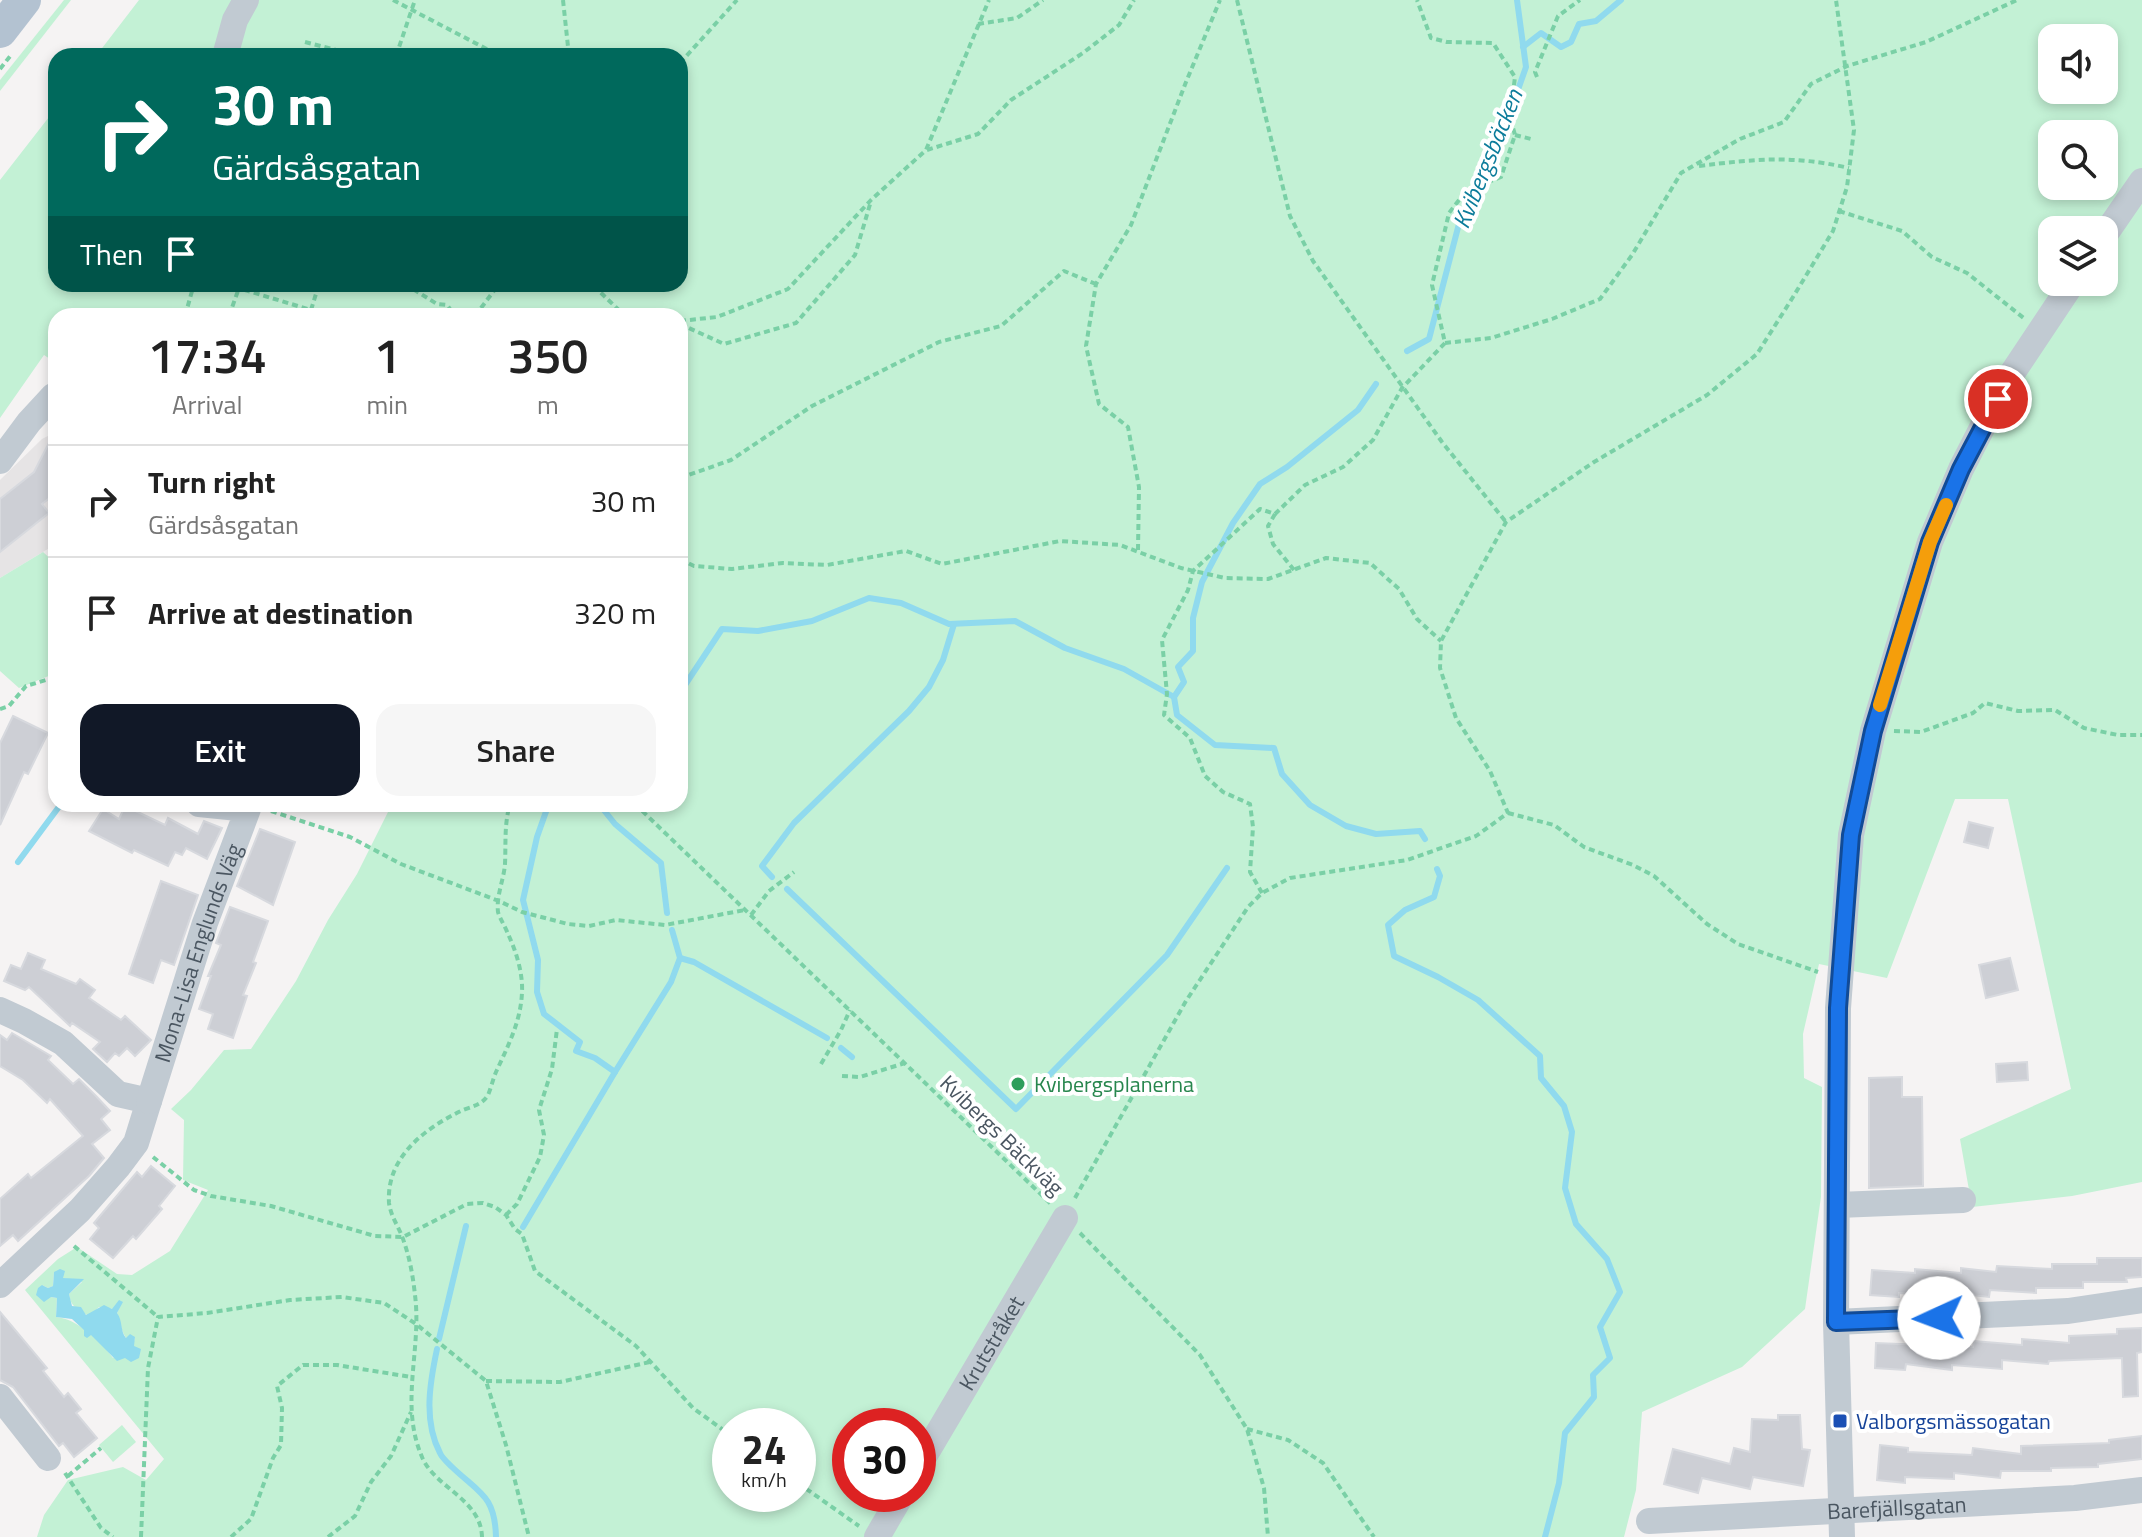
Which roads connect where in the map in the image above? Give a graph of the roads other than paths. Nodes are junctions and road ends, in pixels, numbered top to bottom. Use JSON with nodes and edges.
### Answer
{"nodes":[{"id":1,"x":24,"y":0,"type":"edge"},
{"id":2,"x":246,"y":0,"type":"edge"},
{"id":3,"x":0,"y":31,"type":"edge"},
{"id":4,"x":227,"y":48,"type":"edge"},
{"id":5,"x":2142,"y":181,"type":"edge"},
{"id":6,"x":2118,"y":216,"type":"edge"},
{"id":7,"x":2064,"y":296,"type":"edge"},
{"id":8,"x":48,"y":401,"type":"edge"},
{"id":9,"x":0,"y":461,"type":"edge"},
{"id":10,"x":247,"y":812,"type":"edge"},
{"id":11,"x":0,"y":1010,"type":"edge"},
{"id":12,"x":149,"y":1101,"type":"junction"},
{"id":13,"x":1963,"y":1200,"type":"dead end"},
{"id":14,"x":1838,"y":1205,"type":"junction"},
{"id":15,"x":1065,"y":1218,"type":"road end"},
{"id":16,"x":0,"y":1285,"type":"edge"},
{"id":17,"x":2142,"y":1300,"type":"edge"},
{"id":18,"x":1836,"y":1322,"type":"junction"},
{"id":19,"x":0,"y":1397,"type":"edge"},
{"id":20,"x":936,"y":1437,"type":"edge"},
{"id":21,"x":48,"y":1458,"type":"dead end"},
{"id":22,"x":2142,"y":1490,"type":"edge"},
{"id":23,"x":887,"y":1512,"type":"edge"},
{"id":24,"x":1649,"y":1521,"type":"dead end"},
{"id":25,"x":1842,"y":1524,"type":"edge"},
{"id":26,"x":869,"y":1533,"type":"edge"}],
"edges":[{"from":1,"to":3,"type":"main road"},
{"from":2,"to":4,"type":"street"},
{"from":5,"to":6,"type":"street"},
{"from":7,"to":14,"type":"street"},
{"from":8,"to":9,"type":"street"},
{"from":10,"to":12,"type":"street","name":"Mona-Lisa Englunds Väg"},
{"from":11,"to":12,"type":"street"},
{"from":12,"to":16,"type":"street","name":"Mona-Lisa Englunds Väg"},
{"from":13,"to":14,"type":"street"},
{"from":14,"to":18,"type":"street"},
{"from":15,"to":20,"type":"street","name":"Krutstråket"},
{"from":17,"to":18,"type":"street"},
{"from":18,"to":25,"type":"street"},
{"from":19,"to":21,"type":"street"},
{"from":22,"to":25,"type":"street","name":"Barefjällsgatan"},
{"from":23,"to":26,"type":"street"},
{"from":24,"to":25,"type":"street","name":"Barefjällsgatan"}]}
